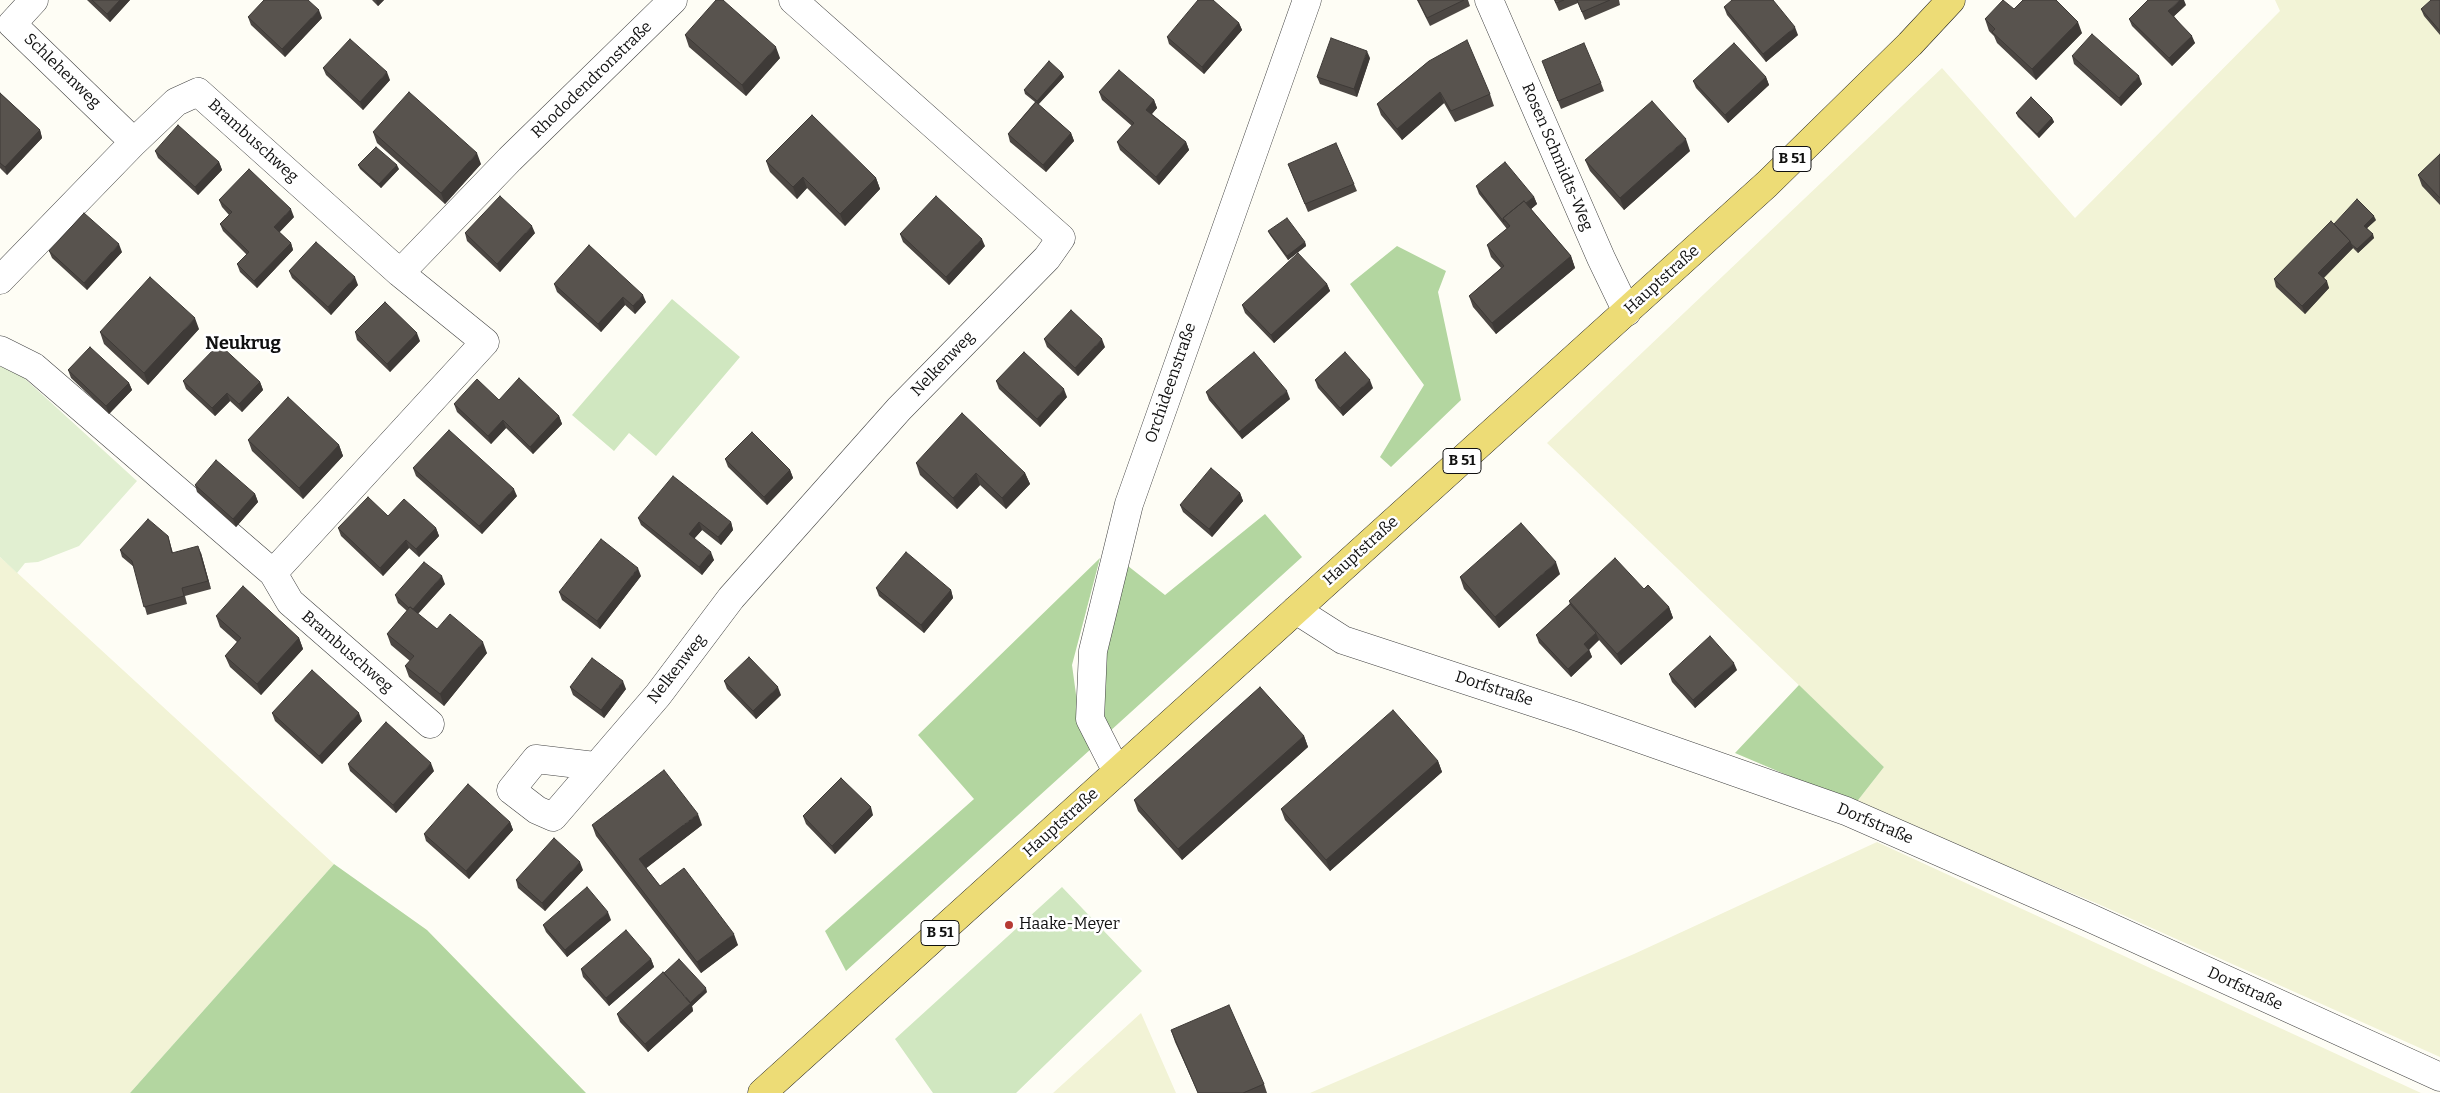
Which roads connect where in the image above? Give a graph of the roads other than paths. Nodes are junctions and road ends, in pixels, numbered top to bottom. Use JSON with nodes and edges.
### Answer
{"nodes":[{"id":1,"x":34,"y":0,"type":"edge"},
{"id":2,"x":673,"y":0,"type":"edge"},
{"id":3,"x":793,"y":0,"type":"edge"},
{"id":4,"x":1307,"y":0,"type":"edge"},
{"id":5,"x":1489,"y":0,"type":"edge"},
{"id":6,"x":1951,"y":0,"type":"edge"},
{"id":7,"x":134,"y":142,"type":"junction"},
{"id":8,"x":400,"y":274,"type":"junction"},
{"id":9,"x":0,"y":280,"type":"edge"},
{"id":10,"x":1627,"y":312,"type":"junction"},
{"id":11,"x":0,"y":350,"type":"edge"},
{"id":12,"x":273,"y":573,"type":"junction"},
{"id":13,"x":1296,"y":610,"type":"junction"},
{"id":14,"x":430,"y":724,"type":"dead end"},
{"id":15,"x":595,"y":766,"type":"dead end"},
{"id":16,"x":1117,"y":772,"type":"junction"},
{"id":17,"x":2440,"y":1077,"type":"edge"},
{"id":18,"x":762,"y":1093,"type":"edge"}],
"edges":[{"from":1,"to":7,"type":"street","name":"Schlehenweg"},
{"from":2,"to":8,"type":"street","name":"Rhododendronstraße"},
{"from":3,"to":15,"type":"street","name":"Nelkenweg"},
{"from":4,"to":16,"type":"street","name":"Orchideenstraße"},
{"from":5,"to":10,"type":"street","name":"Rosen Schmidts-Weg"},
{"from":6,"to":10,"type":"main road","name":"Hauptstraße","number":"B 51"},
{"from":7,"to":8,"type":"street","name":"Brambuschweg"},
{"from":7,"to":9,"type":"street","name":"Brambuschweg"},
{"from":8,"to":12,"type":"street","name":"Brambuschweg"},
{"from":10,"to":13,"type":"main road","name":"Hauptstraße","number":"B 51"},
{"from":11,"to":12,"type":"street","name":"Brambuschweg"},
{"from":12,"to":14,"type":"street","name":"Brambuschweg"},
{"from":13,"to":16,"type":"main road","name":"Hauptstraße","number":"B 51"},
{"from":13,"to":17,"type":"street","name":"Dorfstraße"},
{"from":16,"to":18,"type":"main road","name":"Hauptstraße","number":"B 51"}]}
